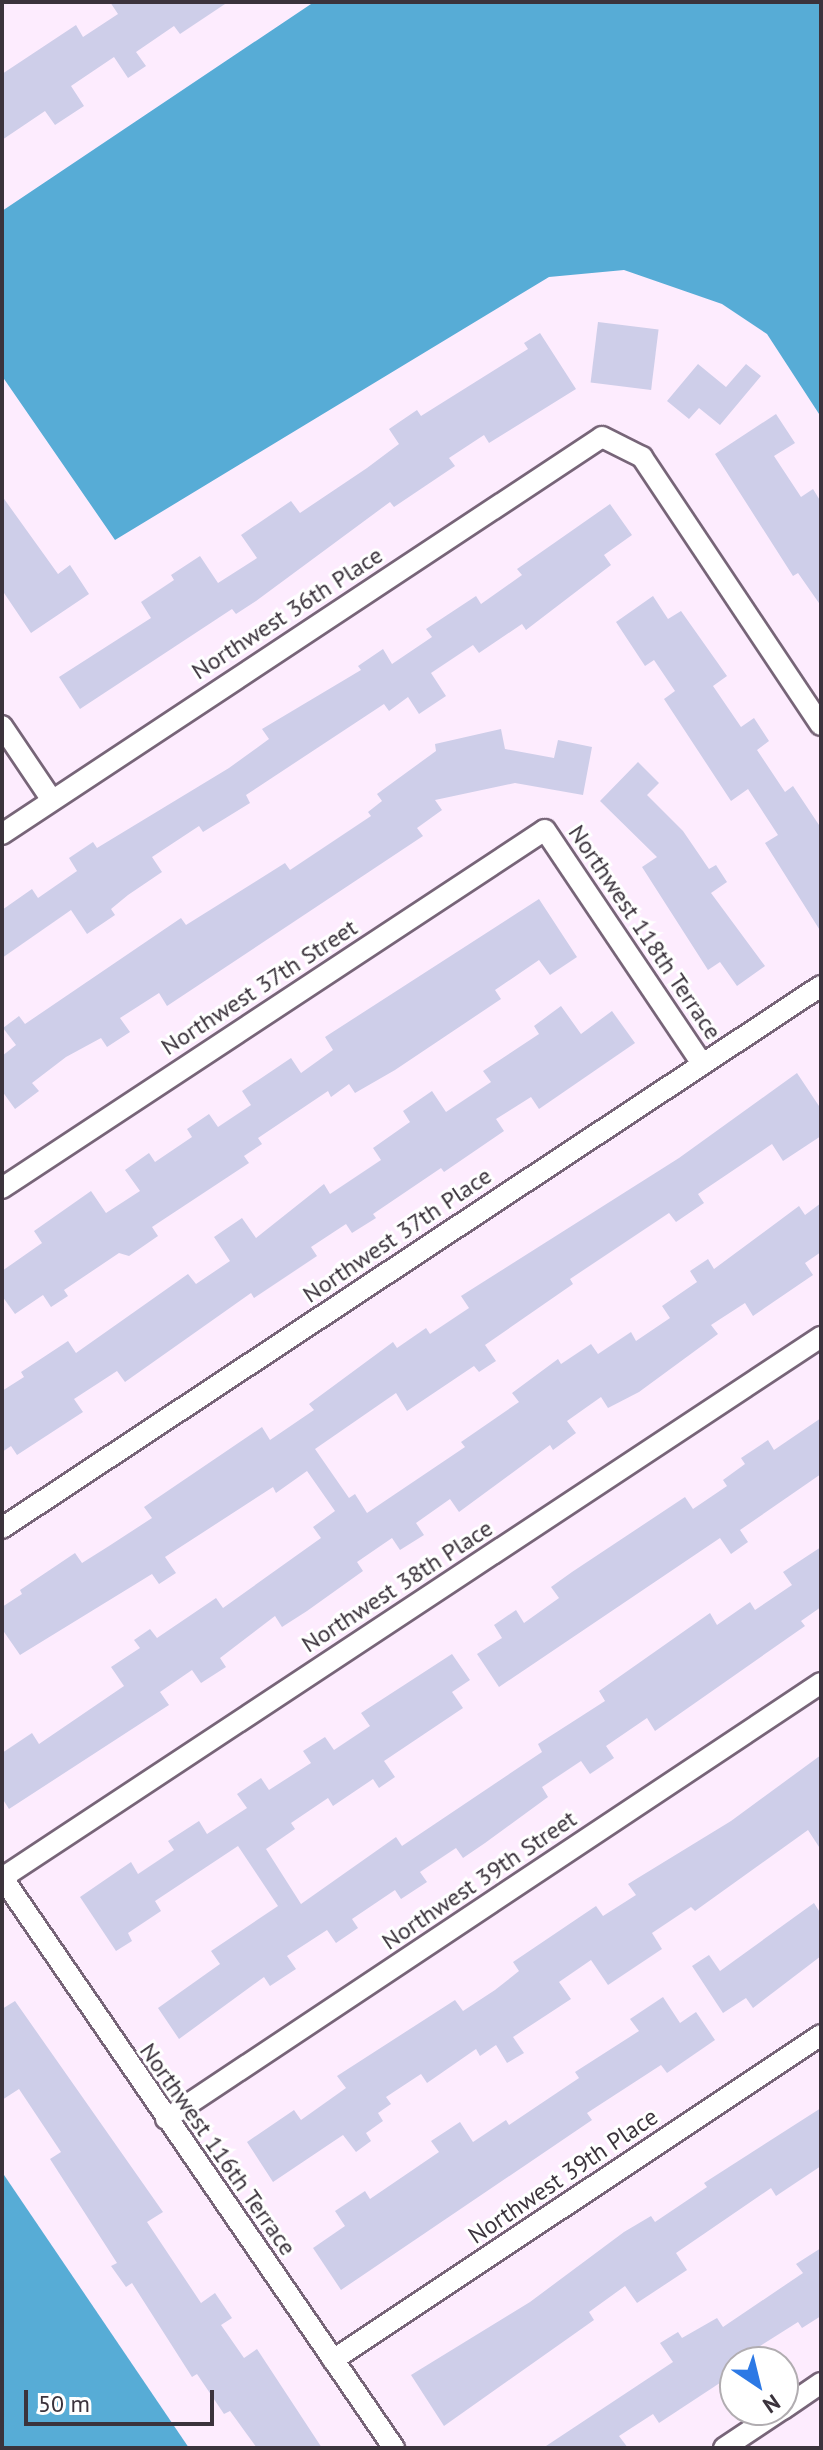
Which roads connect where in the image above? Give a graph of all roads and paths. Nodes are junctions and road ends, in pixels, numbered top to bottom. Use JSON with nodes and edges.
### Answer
{"nodes":[{"id":1,"x":821,"y":725,"type":"edge"},
{"id":2,"x":2,"y":726,"type":"edge"},
{"id":3,"x":52,"y":800,"type":"junction"},
{"id":4,"x":545,"y":830,"type":"joint"},
{"id":5,"x":2,"y":834,"type":"edge"},
{"id":6,"x":821,"y":986,"type":"edge"},
{"id":7,"x":702,"y":1064,"type":"junction"},
{"id":8,"x":2,"y":1188,"type":"edge"},
{"id":9,"x":821,"y":1337,"type":"edge"},
{"id":10,"x":2,"y":1528,"type":"edge"},
{"id":11,"x":821,"y":1683,"type":"edge"},
{"id":12,"x":2,"y":1878,"type":"edge"},
{"id":13,"x":821,"y":2035,"type":"edge"},
{"id":14,"x":166,"y":2119,"type":"junction"},
{"id":15,"x":333,"y":2360,"type":"junction"},
{"id":16,"x":821,"y":2383,"type":"edge"},
{"id":17,"x":799,"y":2398,"type":"edge"},
{"id":18,"x":757,"y":2426,"type":"edge"},
{"id":19,"x":394,"y":2448,"type":"edge"},
{"id":20,"x":724,"y":2448,"type":"edge"}],
"edges":[{"from":1,"to":3,"type":"street","name":"Northwest 36th Place"},
{"from":2,"to":3,"type":"street"},
{"from":3,"to":5,"type":"street","name":"Northwest 36th Place"},
{"from":4,"to":7,"type":"street","name":"Northwest 118th Terrace"},
{"from":4,"to":8,"type":"street","name":"Northwest 37th Street"},
{"from":6,"to":7,"type":"street","name":"Northwest 37th Place"},
{"from":7,"to":10,"type":"street","name":"Northwest 37th Place"},
{"from":9,"to":12,"type":"street","name":"Northwest 38th Place"},
{"from":11,"to":14,"type":"street","name":"Northwest 39th Street"},
{"from":12,"to":14,"type":"street","name":"Northwest 116th Terrace"},
{"from":13,"to":15,"type":"street","name":"Northwest 39th Place"},
{"from":14,"to":15,"type":"street","name":"Northwest 116th Terrace"},
{"from":15,"to":19,"type":"street","name":"Northwest 116th Terrace"},
{"from":16,"to":17,"type":"street"},
{"from":18,"to":20,"type":"street"}]}
